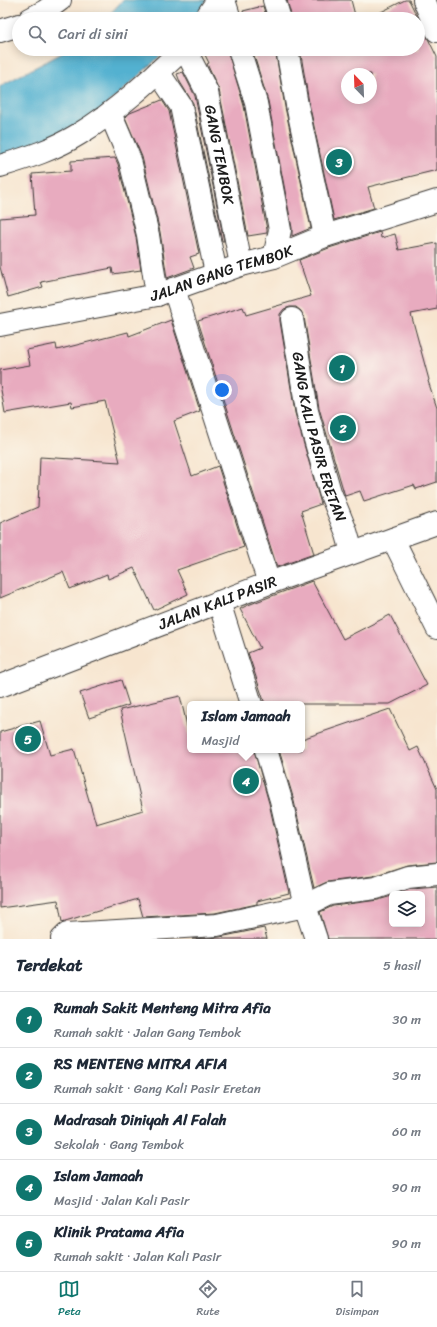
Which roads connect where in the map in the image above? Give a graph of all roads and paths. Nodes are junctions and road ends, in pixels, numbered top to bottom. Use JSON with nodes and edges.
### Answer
{"nodes":[{"id":1,"x":60,"y":0,"type":"edge"},
{"id":2,"x":218,"y":0,"type":"edge"},
{"id":3,"x":224,"y":0,"type":"edge"},
{"id":4,"x":274,"y":0,"type":"edge"},
{"id":5,"x":424,"y":0,"type":"edge"},
{"id":6,"x":43,"y":12,"type":"edge"},
{"id":7,"x":210,"y":12,"type":"edge"},
{"id":8,"x":228,"y":12,"type":"edge"},
{"id":9,"x":278,"y":12,"type":"edge"},
{"id":10,"x":12,"y":27,"type":"edge"},
{"id":11,"x":0,"y":31,"type":"edge"},
{"id":12,"x":437,"y":31,"type":"edge"},
{"id":13,"x":176,"y":56,"type":"edge"},
{"id":14,"x":188,"y":56,"type":"edge"},
{"id":15,"x":241,"y":56,"type":"edge"},
{"id":16,"x":288,"y":56,"type":"edge"},
{"id":17,"x":158,"y":72,"type":"junction"},
{"id":18,"x":110,"y":113,"type":"junction"},
{"id":19,"x":0,"y":166,"type":"edge"},
{"id":20,"x":437,"y":201,"type":"edge"},
{"id":21,"x":325,"y":236,"type":"junction"},
{"id":22,"x":274,"y":257,"type":"junction"},
{"id":23,"x":241,"y":265,"type":"junction"},
{"id":24,"x":216,"y":273,"type":"junction"},
{"id":25,"x":166,"y":292,"type":"junction"},
{"id":26,"x":292,"y":319,"type":"dead end"},
{"id":27,"x":0,"y":325,"type":"edge"},
{"id":28,"x":437,"y":523,"type":"edge"},
{"id":29,"x":393,"y":539,"type":"junction"},
{"id":30,"x":352,"y":552,"type":"junction"},
{"id":31,"x":269,"y":583,"type":"junction"},
{"id":32,"x":219,"y":602,"type":"junction"},
{"id":33,"x":437,"y":628,"type":"edge"},
{"id":34,"x":0,"y":686,"type":"edge"},
{"id":35,"x":250,"y":701,"type":"edge"},
{"id":36,"x":267,"y":753,"type":"edge"},
{"id":37,"x":437,"y":874,"type":"edge"},
{"id":38,"x":305,"y":906,"type":"junction"},
{"id":39,"x":62,"y":939,"type":"edge"},
{"id":40,"x":316,"y":939,"type":"edge"}],
"edges":[{"from":1,"to":6,"type":"street"},
{"from":2,"to":7,"type":"street"},
{"from":3,"to":8,"type":"street"},
{"from":4,"to":9,"type":"street"},
{"from":5,"to":12,"type":"street"},
{"from":10,"to":11,"type":"street"},
{"from":13,"to":17,"type":"street"},
{"from":14,"to":23,"type":"street","name":"GANG TEMBOK"},
{"from":15,"to":22,"type":"street"},
{"from":16,"to":21,"type":"street"},
{"from":17,"to":18,"type":"street"},
{"from":17,"to":24,"type":"street","name":"GANG TEMBOK"},
{"from":18,"to":19,"type":"street"},
{"from":18,"to":25,"type":"street"},
{"from":20,"to":21,"type":"street","name":"JALAN GANG TEMBOK"},
{"from":21,"to":22,"type":"street","name":"JALAN GANG TEMBOK"},
{"from":22,"to":23,"type":"street","name":"JALAN GANG TEMBOK"},
{"from":23,"to":24,"type":"street","name":"JALAN GANG TEMBOK"},
{"from":24,"to":25,"type":"street","name":"JALAN GANG TEMBOK"},
{"from":25,"to":27,"type":"street","name":"JALAN GANG TEMBOK"},
{"from":25,"to":31,"type":"street"},
{"from":26,"to":30,"type":"street","name":"GANG KALI PASIR ERETAN"},
{"from":28,"to":29,"type":"street","name":"JALAN KALI PASIR"},
{"from":29,"to":30,"type":"street","name":"JALAN KALI PASIR"},
{"from":29,"to":33,"type":"street"},
{"from":30,"to":31,"type":"street","name":"JALAN KALI PASIR"},
{"from":31,"to":32,"type":"street","name":"JALAN KALI PASIR"},
{"from":32,"to":34,"type":"street","name":"JALAN KALI PASIR"},
{"from":32,"to":35,"type":"street"},
{"from":36,"to":38,"type":"street"},
{"from":37,"to":38,"type":"street"},
{"from":38,"to":39,"type":"street"},
{"from":38,"to":40,"type":"street"}]}
